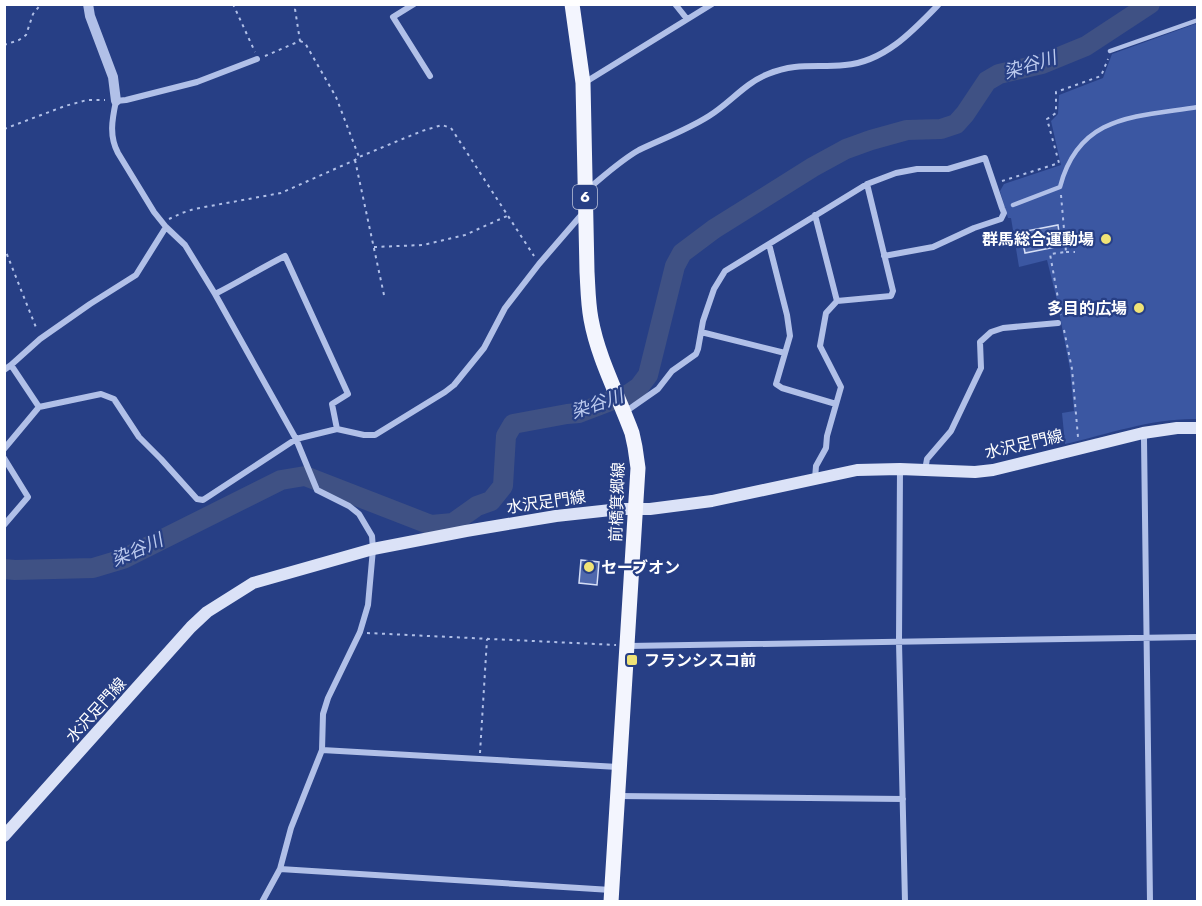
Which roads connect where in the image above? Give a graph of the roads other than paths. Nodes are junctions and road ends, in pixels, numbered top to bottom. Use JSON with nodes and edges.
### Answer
{"nodes":[{"id":1,"x":88,"y":4,"type":"edge"},
{"id":2,"x":414,"y":4,"type":"edge"},
{"id":3,"x":572,"y":4,"type":"edge"},
{"id":4,"x":675,"y":4,"type":"edge"},
{"id":5,"x":712,"y":4,"type":"edge"},
{"id":6,"x":939,"y":4,"type":"edge"},
{"id":7,"x":687,"y":19,"type":"junction"},
{"id":8,"x":1197,"y":20,"type":"edge"},
{"id":9,"x":1110,"y":51,"type":"road end"},
{"id":10,"x":257,"y":59,"type":"road end"},
{"id":11,"x":429,"y":76,"type":"dead end"},
{"id":12,"x":583,"y":83,"type":"junction"},
{"id":13,"x":116,"y":101,"type":"junction"},
{"id":14,"x":1171,"y":102,"type":"dead end"},
{"id":15,"x":1197,"y":107,"type":"edge"},
{"id":16,"x":1172,"y":111,"type":"junction"},
{"id":17,"x":867,"y":184,"type":"junction"},
{"id":18,"x":585,"y":191,"type":"junction"},
{"id":19,"x":1013,"y":205,"type":"dead end"},
{"id":20,"x":586,"y":210,"type":"junction"},
{"id":21,"x":815,"y":215,"type":"junction"},
{"id":22,"x":166,"y":227,"type":"junction"},
{"id":23,"x":769,"y":244,"type":"junction"},
{"id":24,"x":884,"y":256,"type":"junction"},
{"id":25,"x":215,"y":294,"type":"junction"},
{"id":26,"x":837,"y":301,"type":"junction"},
{"id":27,"x":1058,"y":323,"type":"dead end"},
{"id":28,"x":701,"y":332,"type":"junction"},
{"id":29,"x":785,"y":353,"type":"junction"},
{"id":30,"x":11,"y":365,"type":"junction"},
{"id":31,"x":4,"y":370,"type":"edge"},
{"id":32,"x":836,"y":404,"type":"junction"},
{"id":33,"x":39,"y":407,"type":"junction"},
{"id":34,"x":623,"y":410,"type":"junction"},
{"id":35,"x":337,"y":429,"type":"junction"},
{"id":36,"x":1197,"y":429,"type":"edge"},
{"id":37,"x":1143,"y":433,"type":"junction"},
{"id":38,"x":296,"y":440,"type":"junction"},
{"id":39,"x":4,"y":449,"type":"edge"},
{"id":40,"x":4,"y":458,"type":"edge"},
{"id":41,"x":900,"y":469,"type":"junction"},
{"id":42,"x":925,"y":470,"type":"junction"},
{"id":43,"x":815,"y":479,"type":"junction"},
{"id":44,"x":635,"y":509,"type":"junction"},
{"id":45,"x":4,"y":525,"type":"edge"},
{"id":46,"x":373,"y":549,"type":"junction"},
{"id":47,"x":1197,"y":637,"type":"edge"},
{"id":48,"x":1146,"y":638,"type":"junction"},
{"id":49,"x":899,"y":642,"type":"junction"},
{"id":50,"x":627,"y":646,"type":"junction"},
{"id":51,"x":322,"y":750,"type":"junction"},
{"id":52,"x":619,"y":767,"type":"junction"},
{"id":53,"x":618,"y":796,"type":"junction"},
{"id":54,"x":903,"y":799,"type":"junction"},
{"id":55,"x":4,"y":836,"type":"edge"},
{"id":56,"x":280,"y":869,"type":"junction"},
{"id":57,"x":611,"y":896,"type":"edge"},
{"id":58,"x":262,"y":902,"type":"edge"},
{"id":59,"x":905,"y":902,"type":"edge"},
{"id":60,"x":1150,"y":902,"type":"edge"}],
"edges":[{"from":1,"to":13,"type":"street"},
{"from":2,"to":11,"type":"street"},
{"from":3,"to":12,"type":"main road","name":"前橋箕郷線","number":"6"},
{"from":4,"to":7,"type":"street"},
{"from":5,"to":7,"type":"street"},
{"from":6,"to":18,"type":"street"},
{"from":7,"to":12,"type":"street"},
{"from":8,"to":9,"type":"lane"},
{"from":10,"to":13,"type":"street"},
{"from":12,"to":18,"type":"main road","name":"前橋箕郷線","number":"6"},
{"from":13,"to":22,"type":"street"},
{"from":14,"to":16,"type":"lane"},
{"from":15,"to":16,"type":"lane"},
{"from":16,"to":19,"type":"lane"},
{"from":17,"to":21,"type":"street"},
{"from":17,"to":24,"type":"street"},
{"from":17,"to":24,"type":"street"},
{"from":18,"to":20,"type":"main road","name":"前橋箕郷線","number":"6"},
{"from":20,"to":34,"type":"main road","name":"前橋箕郷線","number":"6"},
{"from":20,"to":35,"type":"street"},
{"from":21,"to":23,"type":"street"},
{"from":21,"to":26,"type":"street"},
{"from":22,"to":25,"type":"street"},
{"from":22,"to":30,"type":"street"},
{"from":23,"to":28,"type":"street"},
{"from":23,"to":29,"type":"street"},
{"from":24,"to":26,"type":"street"},
{"from":25,"to":35,"type":"street"},
{"from":25,"to":38,"type":"street"},
{"from":26,"to":32,"type":"street"},
{"from":27,"to":42,"type":"street"},
{"from":28,"to":29,"type":"street"},
{"from":28,"to":34,"type":"street"},
{"from":29,"to":32,"type":"street"},
{"from":30,"to":31,"type":"street"},
{"from":30,"to":33,"type":"street"},
{"from":32,"to":43,"type":"street"},
{"from":33,"to":38,"type":"street"},
{"from":33,"to":39,"type":"street"},
{"from":34,"to":44,"type":"main road","name":"前橋箕郷線","number":"6"},
{"from":35,"to":38,"type":"street"},
{"from":36,"to":37,"type":"main road","name":"水沢足門線"},
{"from":37,"to":42,"type":"main road","name":"水沢足門線"},
{"from":37,"to":48,"type":"street"},
{"from":38,"to":46,"type":"street"},
{"from":40,"to":45,"type":"street"},
{"from":41,"to":42,"type":"main road","name":"水沢足門線"},
{"from":41,"to":43,"type":"main road","name":"水沢足門線"},
{"from":41,"to":49,"type":"street"},
{"from":43,"to":44,"type":"main road","name":"水沢足門線"},
{"from":44,"to":46,"type":"main road","name":"水沢足門線"},
{"from":44,"to":50,"type":"main road","name":"前橋箕郷線","number":"6"},
{"from":46,"to":51,"type":"street"},
{"from":46,"to":55,"type":"main road","name":"水沢足門線"},
{"from":47,"to":48,"type":"street"},
{"from":48,"to":49,"type":"street"},
{"from":48,"to":60,"type":"street"},
{"from":49,"to":50,"type":"street"},
{"from":49,"to":54,"type":"street"},
{"from":50,"to":52,"type":"main road","name":"前橋箕郷線","number":"6"},
{"from":51,"to":52,"type":"street"},
{"from":51,"to":56,"type":"street"},
{"from":52,"to":53,"type":"main road","name":"前橋箕郷線","number":"6"},
{"from":53,"to":54,"type":"street"},
{"from":53,"to":57,"type":"main road","name":"前橋箕郷線","number":"6"},
{"from":54,"to":59,"type":"street"},
{"from":56,"to":57,"type":"street"},
{"from":56,"to":58,"type":"street"}]}
